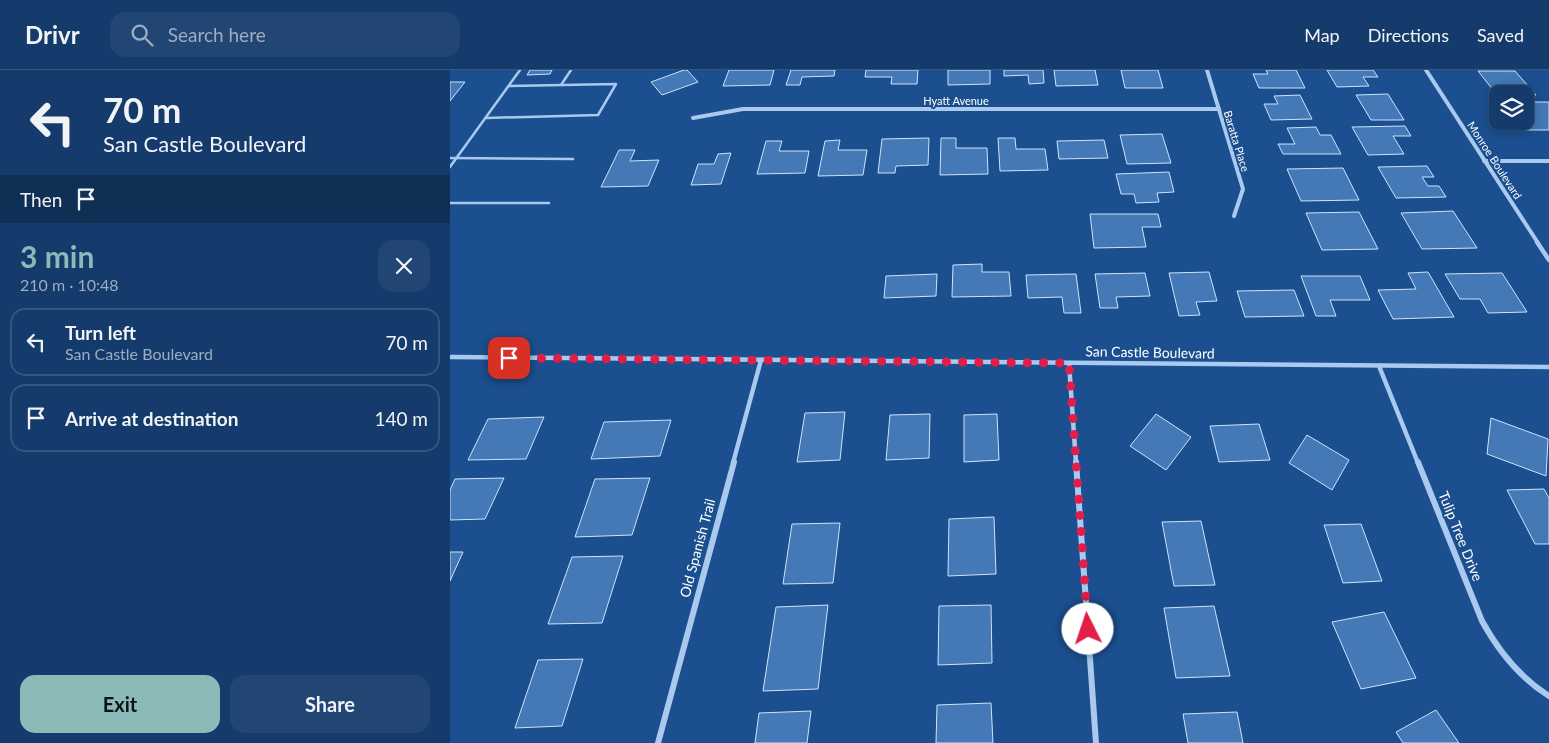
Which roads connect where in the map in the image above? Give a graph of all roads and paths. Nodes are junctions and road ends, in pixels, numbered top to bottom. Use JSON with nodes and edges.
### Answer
{"nodes":[{"id":1,"x":520,"y":70,"type":"edge"},
{"id":2,"x":571,"y":70,"type":"edge"},
{"id":3,"x":1207,"y":70,"type":"edge"},
{"id":4,"x":1426,"y":70,"type":"edge"},
{"id":5,"x":561,"y":85,"type":"junction"},
{"id":6,"x":509,"y":86,"type":"junction"},
{"id":7,"x":1219,"y":109,"type":"junction"},
{"id":8,"x":486,"y":118,"type":"junction"},
{"id":9,"x":693,"y":118,"type":"dead end"},
{"id":10,"x":450,"y":158,"type":"edge"},
{"id":11,"x":456,"y":159,"type":"junction"},
{"id":12,"x":573,"y":159,"type":"dead end"},
{"id":13,"x":1484,"y":161,"type":"junction"},
{"id":14,"x":1549,"y":161,"type":"edge"},
{"id":15,"x":450,"y":167,"type":"edge"},
{"id":16,"x":549,"y":203,"type":"dead end"},
{"id":17,"x":450,"y":204,"type":"edge"},
{"id":18,"x":1234,"y":216,"type":"dead end"},
{"id":19,"x":1549,"y":260,"type":"edge"},
{"id":20,"x":451,"y":359,"type":"edge"},
{"id":21,"x":761,"y":360,"type":"junction"},
{"id":22,"x":1069,"y":363,"type":"junction"},
{"id":23,"x":1379,"y":366,"type":"junction"},
{"id":24,"x":1549,"y":368,"type":"edge"},
{"id":25,"x":1549,"y":696,"type":"edge"},
{"id":26,"x":658,"y":743,"type":"edge"},
{"id":27,"x":1096,"y":743,"type":"edge"}],
"edges":[{"from":1,"to":6,"type":"lane"},
{"from":2,"to":5,"type":"lane"},
{"from":3,"to":7,"type":"street","name":"Baratta Place"},
{"from":4,"to":13,"type":"street","name":"Monroe Boulevard"},
{"from":5,"to":6,"type":"lane"},
{"from":5,"to":8,"type":"lane"},
{"from":6,"to":8,"type":"lane"},
{"from":7,"to":9,"type":"street","name":"Hyatt Avenue"},
{"from":7,"to":18,"type":"street","name":"Baratta Place"},
{"from":8,"to":11,"type":"lane"},
{"from":10,"to":11,"type":"lane"},
{"from":11,"to":12,"type":"lane"},
{"from":11,"to":15,"type":"lane"},
{"from":13,"to":14,"type":"street"},
{"from":13,"to":19,"type":"street","name":"Monroe Boulevard"},
{"from":16,"to":17,"type":"lane"},
{"from":20,"to":21,"type":"street","name":"San Castle Boulevard"},
{"from":21,"to":22,"type":"street","name":"San Castle Boulevard"},
{"from":21,"to":26,"type":"street","name":"Old Spanish Trail"},
{"from":22,"to":23,"type":"street","name":"San Castle Boulevard"},
{"from":22,"to":27,"type":"street"},
{"from":23,"to":24,"type":"street","name":"San Castle Boulevard"},
{"from":23,"to":25,"type":"street","name":"Tulip Tree Drive"}]}
